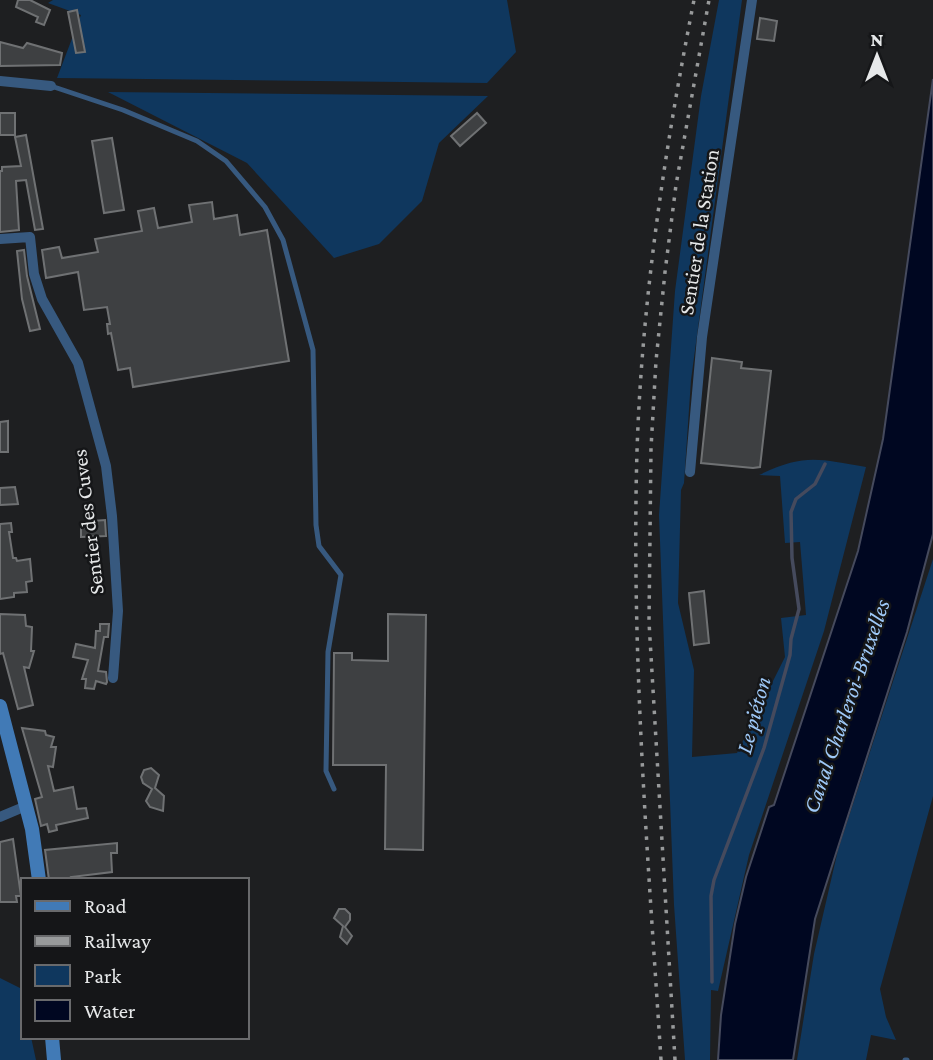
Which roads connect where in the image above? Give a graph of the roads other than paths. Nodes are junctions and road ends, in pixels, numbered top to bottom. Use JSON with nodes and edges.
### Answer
{"nodes":[{"id":1,"x":752,"y":0,"type":"edge"},
{"id":2,"x":0,"y":81,"type":"edge"},
{"id":3,"x":51,"y":86,"type":"joint"},
{"id":4,"x":0,"y":239,"type":"edge"},
{"id":5,"x":690,"y":472,"type":"dead end"},
{"id":6,"x":113,"y":678,"type":"dead end"},
{"id":7,"x":0,"y":706,"type":"edge"},
{"id":8,"x":334,"y":789,"type":"dead end"},
{"id":9,"x":26,"y":806,"type":"junction"},
{"id":10,"x":0,"y":817,"type":"edge"},
{"id":11,"x":39,"y":878,"type":"edge"},
{"id":12,"x":52,"y":1039,"type":"edge"},
{"id":13,"x":54,"y":1060,"type":"edge"}],
"edges":[{"from":1,"to":5,"type":"street","name":"Sentier de la Station"},
{"from":2,"to":3,"type":"street"},
{"from":3,"to":8,"type":"lane"},
{"from":4,"to":6,"type":"street","name":"Sentier des Cuves"},
{"from":7,"to":9,"type":"main road"},
{"from":9,"to":10,"type":"street"},
{"from":9,"to":11,"type":"main road"},
{"from":12,"to":13,"type":"main road"}]}
